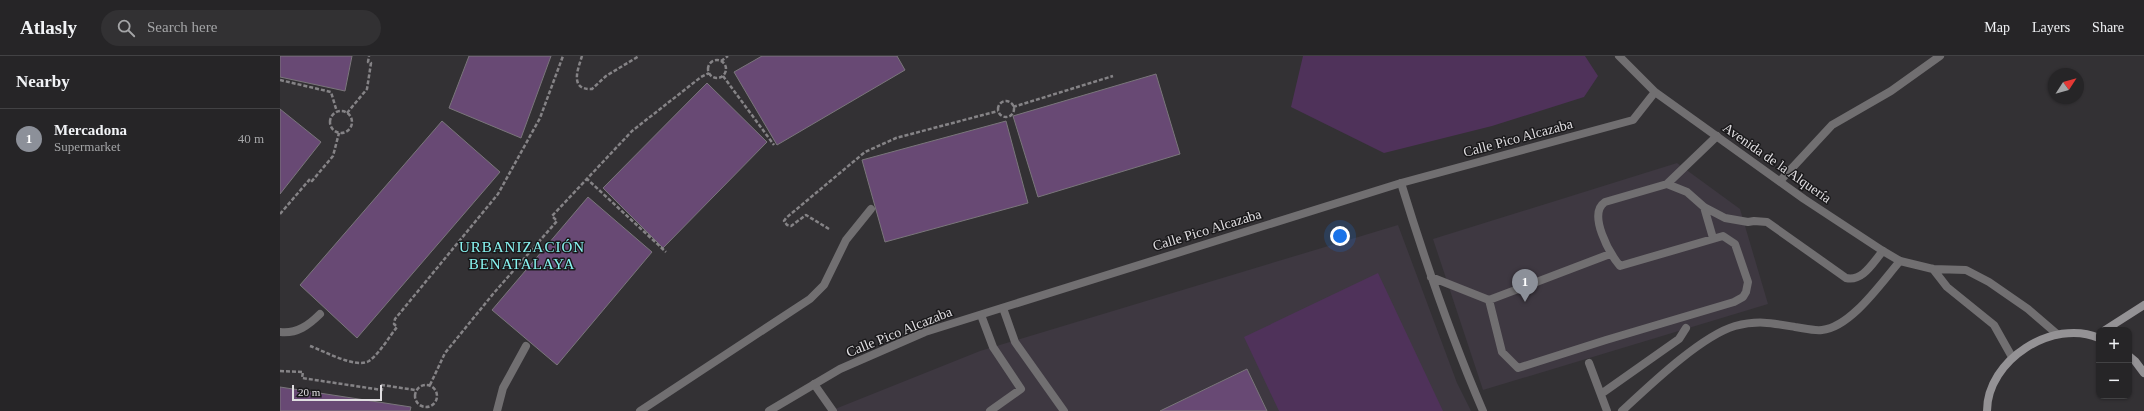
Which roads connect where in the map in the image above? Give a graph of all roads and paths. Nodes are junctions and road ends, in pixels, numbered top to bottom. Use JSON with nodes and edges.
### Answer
{"nodes":[{"id":1,"x":369,"y":56,"type":"edge"},
{"id":2,"x":563,"y":56,"type":"edge"},
{"id":3,"x":582,"y":56,"type":"edge"},
{"id":4,"x":639,"y":56,"type":"edge"},
{"id":5,"x":728,"y":56,"type":"edge"},
{"id":6,"x":1619,"y":56,"type":"edge"},
{"id":7,"x":1940,"y":56,"type":"edge"},
{"id":8,"x":721,"y":61,"type":"junction"},
{"id":9,"x":709,"y":73,"type":"junction"},
{"id":10,"x":723,"y":76,"type":"junction"},
{"id":11,"x":1113,"y":76,"type":"dead end"},
{"id":12,"x":280,"y":80,"type":"edge"},
{"id":13,"x":1656,"y":92,"type":"junction"},
{"id":14,"x":1013,"y":107,"type":"junction"},
{"id":15,"x":998,"y":111,"type":"junction"},
{"id":16,"x":337,"y":112,"type":"junction"},
{"id":17,"x":347,"y":113,"type":"junction"},
{"id":18,"x":339,"y":133,"type":"junction"},
{"id":19,"x":1717,"y":136,"type":"junction"},
{"id":20,"x":774,"y":145,"type":"dead end"},
{"id":21,"x":586,"y":178,"type":"junction"},
{"id":22,"x":1780,"y":181,"type":"junction"},
{"id":23,"x":1401,"y":183,"type":"junction"},
{"id":24,"x":1667,"y":184,"type":"junction"},
{"id":25,"x":1704,"y":207,"type":"junction"},
{"id":26,"x":871,"y":209,"type":"dead end"},
{"id":27,"x":280,"y":214,"type":"edge"},
{"id":28,"x":1713,"y":238,"type":"junction"},
{"id":29,"x":846,"y":240,"type":"junction"},
{"id":30,"x":1883,"y":251,"type":"junction"},
{"id":31,"x":666,"y":252,"type":"dead end"},
{"id":32,"x":1610,"y":254,"type":"junction"},
{"id":33,"x":1900,"y":262,"type":"junction"},
{"id":34,"x":1933,"y":269,"type":"junction"},
{"id":35,"x":1431,"y":277,"type":"junction"},
{"id":36,"x":1489,"y":300,"type":"junction"},
{"id":37,"x":2144,"y":305,"type":"edge"},
{"id":38,"x":1003,"y":308,"type":"junction"},
{"id":39,"x":320,"y":314,"type":"dead end"},
{"id":40,"x":981,"y":314,"type":"junction"},
{"id":41,"x":2109,"y":327,"type":"edge"},
{"id":42,"x":1686,"y":328,"type":"dead end"},
{"id":43,"x":280,"y":332,"type":"edge"},
{"id":44,"x":290,"y":333,"type":"junction"},
{"id":45,"x":2057,"y":334,"type":"junction"},
{"id":46,"x":2096,"y":336,"type":"edge"},
{"id":47,"x":526,"y":346,"type":"dead end"},
{"id":48,"x":2012,"y":357,"type":"junction"},
{"id":49,"x":2132,"y":358,"type":"edge"},
{"id":50,"x":1589,"y":363,"type":"dead end"},
{"id":51,"x":280,"y":371,"type":"edge"},
{"id":52,"x":2144,"y":373,"type":"edge"},
{"id":53,"x":814,"y":384,"type":"junction"},
{"id":54,"x":430,"y":385,"type":"junction"},
{"id":55,"x":415,"y":390,"type":"junction"},
{"id":56,"x":1601,"y":394,"type":"junction"},
{"id":57,"x":497,"y":411,"type":"edge"},
{"id":58,"x":640,"y":411,"type":"edge"},
{"id":59,"x":769,"y":411,"type":"edge"},
{"id":60,"x":833,"y":411,"type":"edge"},
{"id":61,"x":990,"y":411,"type":"edge"},
{"id":62,"x":1064,"y":411,"type":"edge"},
{"id":63,"x":1483,"y":411,"type":"edge"},
{"id":64,"x":1607,"y":411,"type":"edge"},
{"id":65,"x":1622,"y":411,"type":"edge"},
{"id":66,"x":1987,"y":411,"type":"edge"}],
"edges":[{"from":1,"to":17,"type":"path"},
{"from":2,"to":44,"type":"path"},
{"from":3,"to":4,"type":"path"},
{"from":5,"to":8,"type":"path"},
{"from":6,"to":13,"type":"street","name":"Avenida de la Alquería"},
{"from":7,"to":22,"type":"street"},
{"from":8,"to":9,"type":"path"},
{"from":8,"to":10,"type":"path"},
{"from":9,"to":10,"type":"path"},
{"from":9,"to":21,"type":"path"},
{"from":10,"to":20,"type":"path"},
{"from":11,"to":14,"type":"path"},
{"from":12,"to":16,"type":"path"},
{"from":13,"to":19,"type":"street","name":"Avenida de la Alquería"},
{"from":13,"to":23,"type":"street","name":"Calle Pico Alcazaba"},
{"from":14,"to":15,"type":"path"},
{"from":14,"to":15,"type":"path"},
{"from":15,"to":29,"type":"path"},
{"from":16,"to":17,"type":"path"},
{"from":16,"to":18,"type":"path"},
{"from":17,"to":18,"type":"path"},
{"from":18,"to":27,"type":"path"},
{"from":19,"to":22,"type":"street","name":"Avenida de la Alquería"},
{"from":19,"to":24,"type":"street"},
{"from":21,"to":31,"type":"path"},
{"from":21,"to":54,"type":"path"},
{"from":22,"to":30,"type":"street","name":"Avenida de la Alquería"},
{"from":23,"to":35,"type":"street"},
{"from":23,"to":38,"type":"street","name":"Calle Pico Alcazaba"},
{"from":24,"to":25,"type":"street"},
{"from":24,"to":32,"type":"street"},
{"from":25,"to":28,"type":"street"},
{"from":25,"to":30,"type":"street"},
{"from":26,"to":29,"type":"street"},
{"from":28,"to":32,"type":"street"},
{"from":28,"to":36,"type":"street"},
{"from":29,"to":58,"type":"street"},
{"from":30,"to":33,"type":"street","name":"Avenida de la Alquería"},
{"from":32,"to":36,"type":"street"},
{"from":33,"to":34,"type":"street","name":"Avenida de la Alquería"},
{"from":33,"to":65,"type":"street"},
{"from":34,"to":45,"type":"street","name":"Avenida de la Alquería"},
{"from":34,"to":48,"type":"street"},
{"from":35,"to":36,"type":"street"},
{"from":35,"to":63,"type":"street"},
{"from":37,"to":41,"type":"main road"},
{"from":38,"to":40,"type":"street","name":"Calle Pico Alcazaba"},
{"from":38,"to":62,"type":"street"},
{"from":39,"to":44,"type":"street"},
{"from":40,"to":53,"type":"street","name":"Calle Pico Alcazaba"},
{"from":40,"to":61,"type":"street"},
{"from":42,"to":56,"type":"street"},
{"from":43,"to":44,"type":"street"},
{"from":45,"to":46,"type":"main road"},
{"from":45,"to":48,"type":"main road"},
{"from":47,"to":57,"type":"street"},
{"from":48,"to":66,"type":"main road"},
{"from":49,"to":52,"type":"main road"},
{"from":50,"to":56,"type":"street"},
{"from":51,"to":55,"type":"path"},
{"from":53,"to":59,"type":"street","name":"Calle Pico Alcazaba"},
{"from":53,"to":60,"type":"street"},
{"from":54,"to":55,"type":"path"},
{"from":54,"to":55,"type":"path"},
{"from":56,"to":64,"type":"street"}]}
